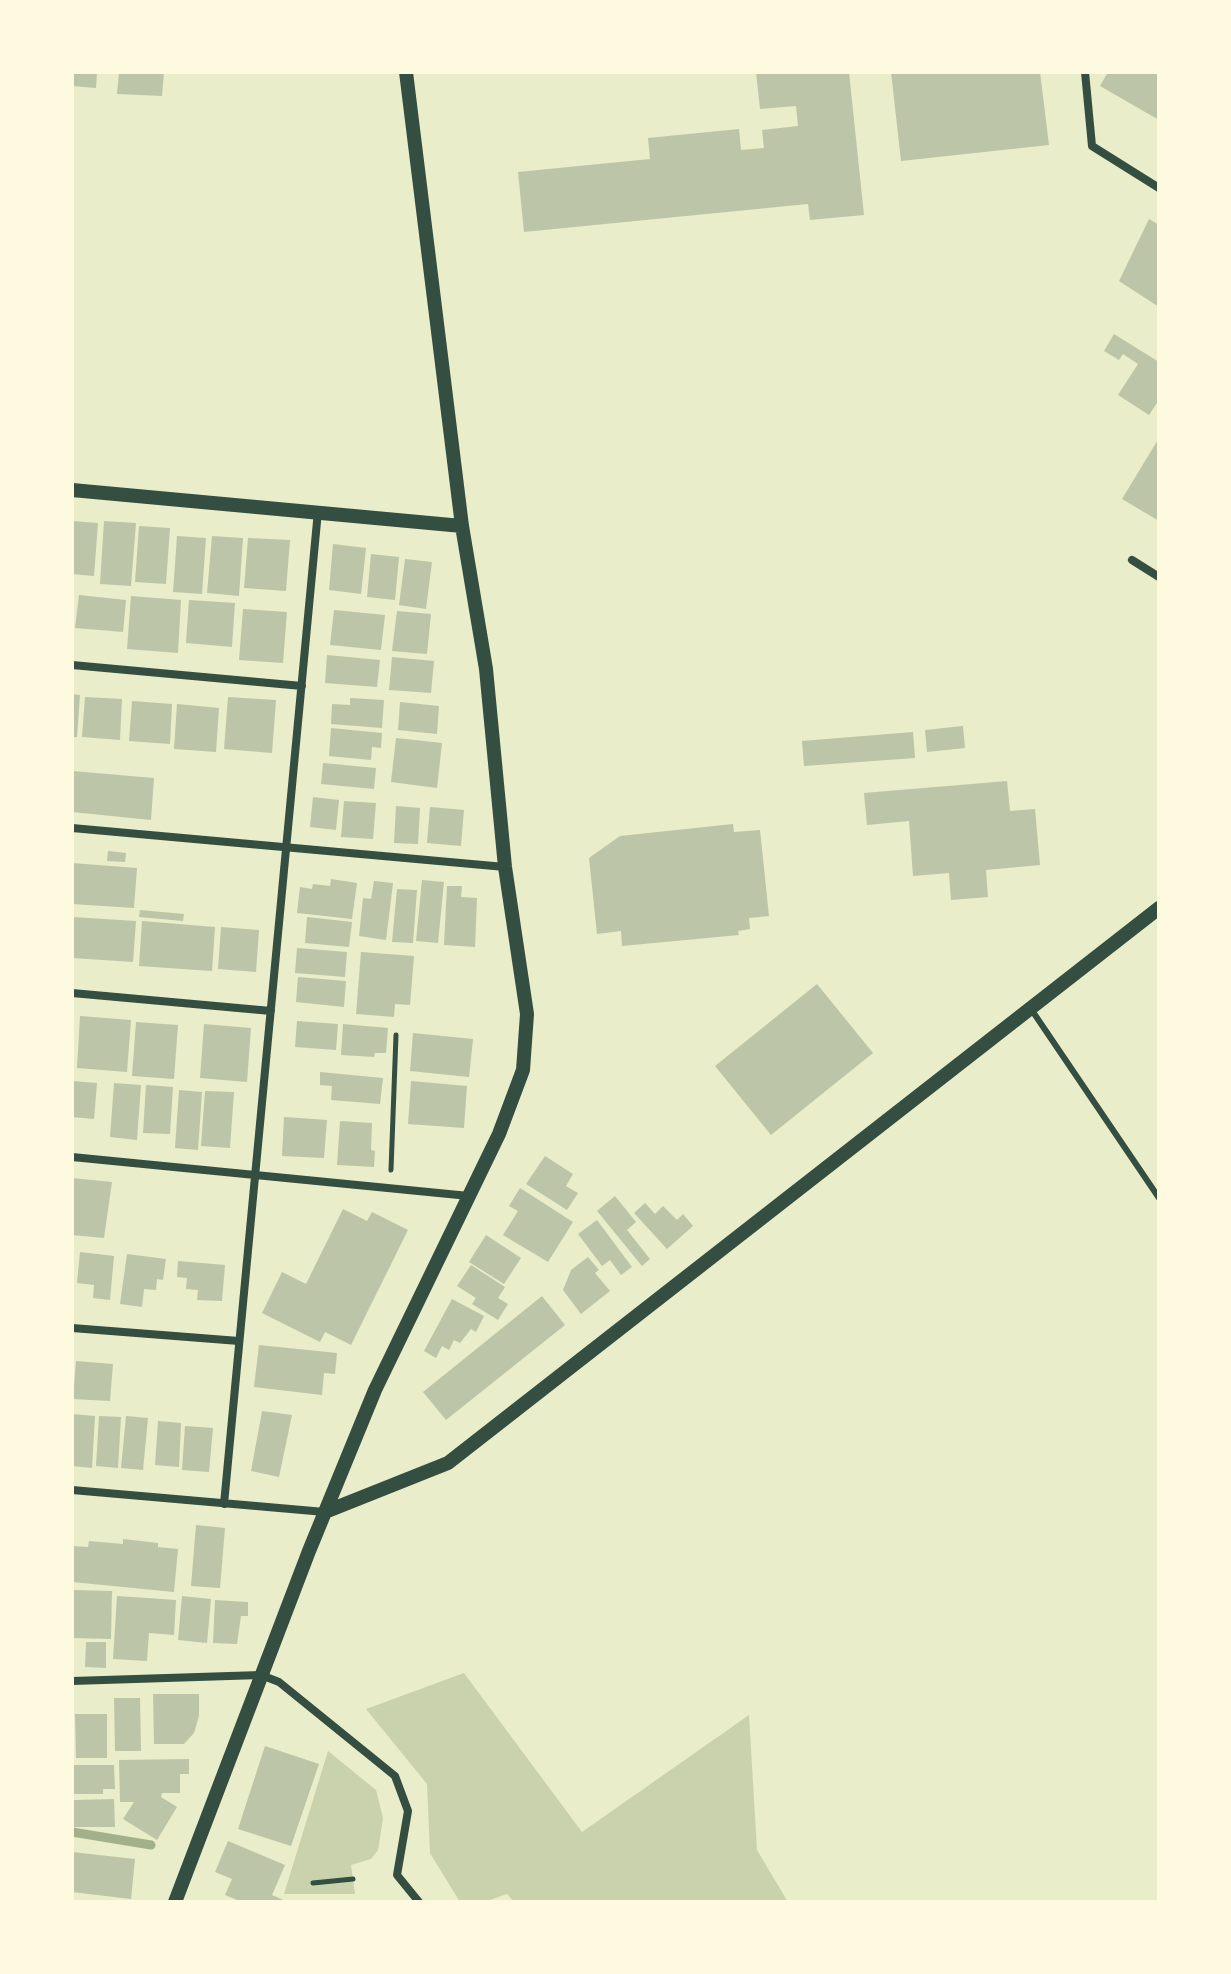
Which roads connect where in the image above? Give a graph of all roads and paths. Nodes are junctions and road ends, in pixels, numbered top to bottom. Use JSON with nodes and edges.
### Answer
{"nodes":[{"id":1,"x":406,"y":72,"type":"edge"},
{"id":2,"x":1085,"y":72,"type":"edge"},
{"id":3,"x":1159,"y":188,"type":"edge"},
{"id":4,"x":72,"y":490,"type":"edge"},
{"id":5,"x":318,"y":511,"type":"junction"},
{"id":6,"x":462,"y":526,"type":"junction"},
{"id":7,"x":1132,"y":560,"type":"dead end"},
{"id":8,"x":1159,"y":577,"type":"edge"},
{"id":9,"x":72,"y":665,"type":"edge"},
{"id":10,"x":302,"y":686,"type":"junction"},
{"id":11,"x":72,"y":828,"type":"edge"},
{"id":12,"x":286,"y":847,"type":"junction"},
{"id":13,"x":505,"y":867,"type":"junction"},
{"id":14,"x":1159,"y":908,"type":"edge"},
{"id":15,"x":72,"y":993,"type":"edge"},
{"id":16,"x":1031,"y":1009,"type":"junction"},
{"id":17,"x":271,"y":1011,"type":"junction"},
{"id":18,"x":396,"y":1035,"type":"dead end"},
{"id":19,"x":392,"y":1153,"type":"dead end"},
{"id":20,"x":72,"y":1157,"type":"edge"},
{"id":21,"x":255,"y":1173,"type":"junction"},
{"id":22,"x":469,"y":1196,"type":"junction"},
{"id":23,"x":1159,"y":1198,"type":"edge"},
{"id":24,"x":72,"y":1328,"type":"edge"},
{"id":25,"x":239,"y":1341,"type":"junction"},
{"id":26,"x":72,"y":1490,"type":"edge"},
{"id":27,"x":224,"y":1504,"type":"junction"},
{"id":28,"x":325,"y":1512,"type":"junction"},
{"id":29,"x":261,"y":1675,"type":"junction"},
{"id":30,"x":72,"y":1681,"type":"edge"},
{"id":31,"x":353,"y":1879,"type":"dead end"},
{"id":32,"x":313,"y":1883,"type":"dead end"},
{"id":33,"x":175,"y":1902,"type":"edge"},
{"id":34,"x":419,"y":1902,"type":"edge"}],
"edges":[{"from":1,"to":6,"type":"street"},
{"from":2,"to":3,"type":"street"},
{"from":4,"to":5,"type":"street"},
{"from":5,"to":6,"type":"street"},
{"from":5,"to":10,"type":"street"},
{"from":6,"to":13,"type":"street"},
{"from":7,"to":8,"type":"street"},
{"from":9,"to":10,"type":"street"},
{"from":10,"to":12,"type":"street"},
{"from":11,"to":12,"type":"street"},
{"from":12,"to":13,"type":"street"},
{"from":12,"to":17,"type":"street"},
{"from":13,"to":22,"type":"street"},
{"from":14,"to":16,"type":"street"},
{"from":15,"to":17,"type":"street"},
{"from":16,"to":23,"type":"lane"},
{"from":16,"to":28,"type":"street"},
{"from":17,"to":21,"type":"street"},
{"from":18,"to":19,"type":"path"},
{"from":20,"to":21,"type":"street"},
{"from":21,"to":22,"type":"street"},
{"from":21,"to":25,"type":"street"},
{"from":22,"to":28,"type":"street"},
{"from":24,"to":25,"type":"street"},
{"from":25,"to":27,"type":"street"},
{"from":26,"to":27,"type":"street"},
{"from":27,"to":28,"type":"street"},
{"from":28,"to":29,"type":"street"},
{"from":29,"to":30,"type":"street"},
{"from":29,"to":33,"type":"street"},
{"from":29,"to":34,"type":"street"},
{"from":31,"to":32,"type":"path"}]}
